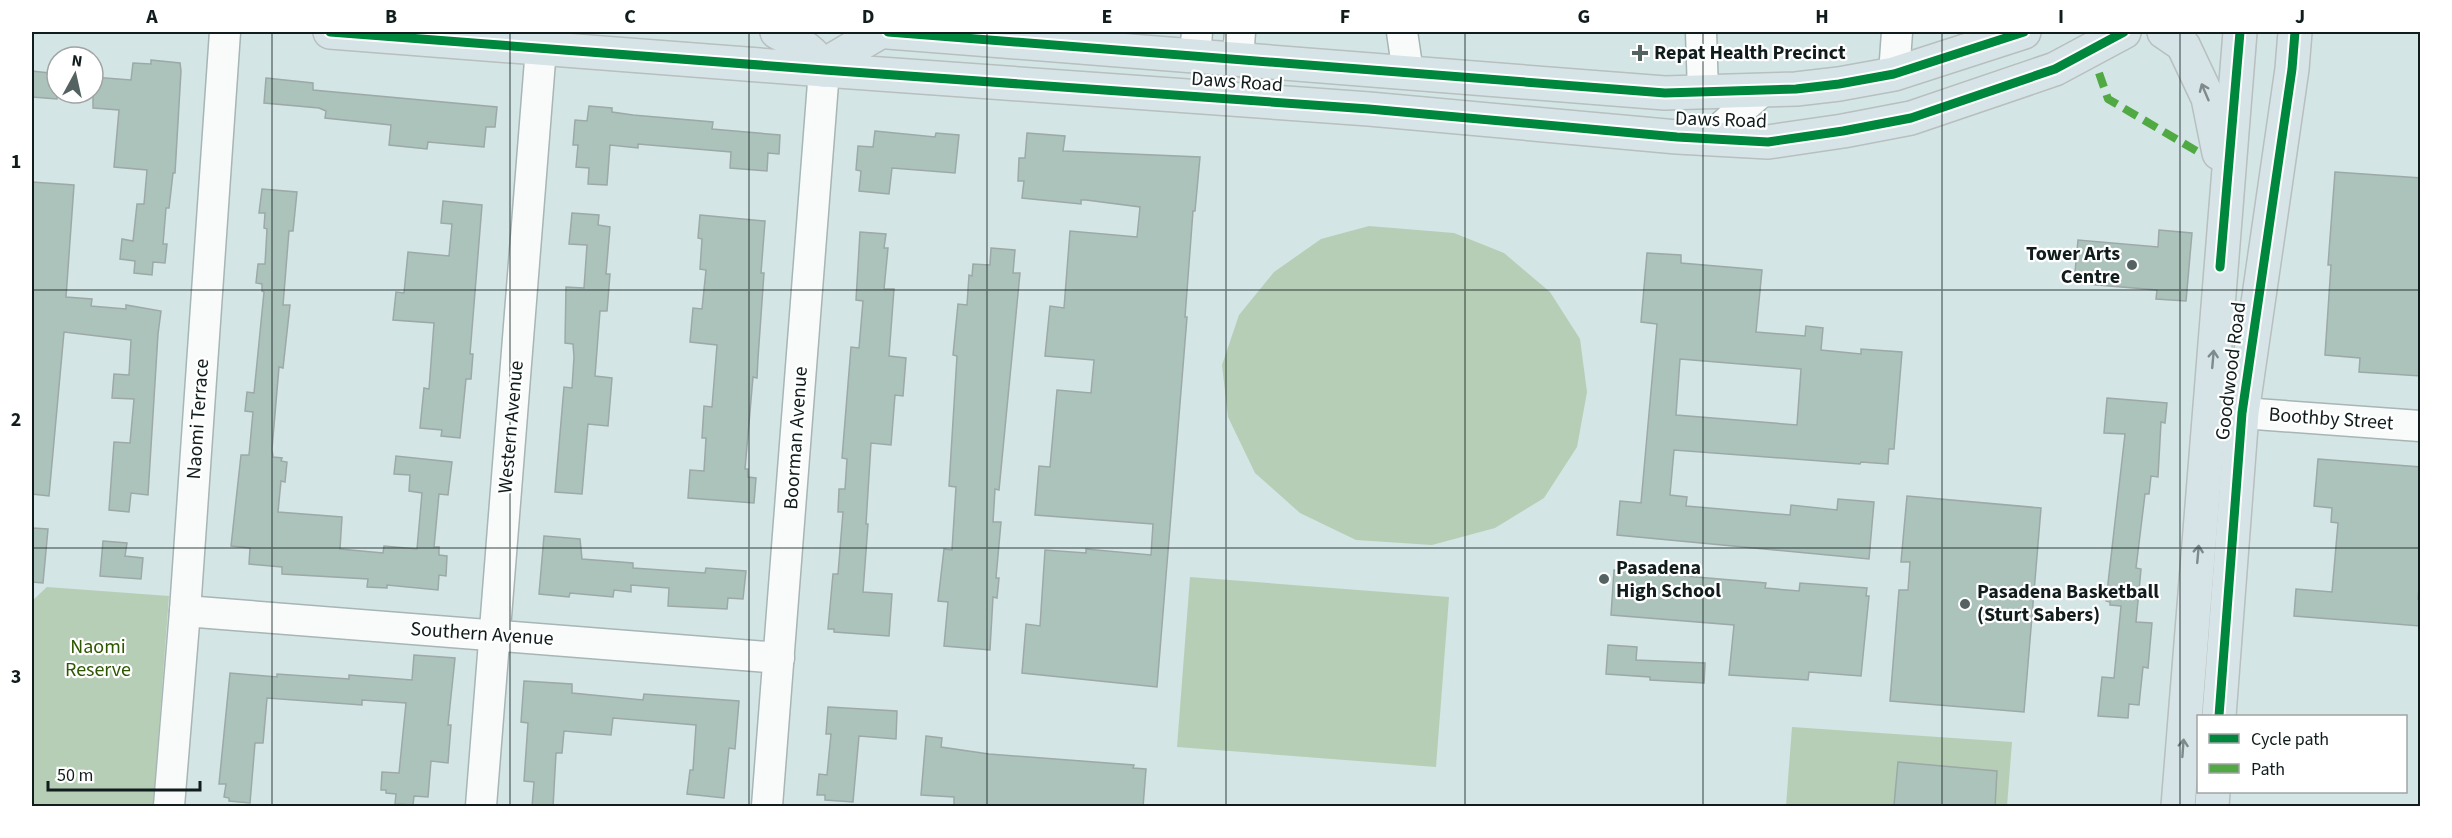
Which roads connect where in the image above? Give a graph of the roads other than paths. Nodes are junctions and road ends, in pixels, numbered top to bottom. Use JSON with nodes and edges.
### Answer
{"nodes":[{"id":1,"x":225,"y":32,"type":"edge"},
{"id":2,"x":330,"y":32,"type":"edge"},
{"id":3,"x":777,"y":32,"type":"edge"},
{"id":4,"x":880,"y":32,"type":"edge"},
{"id":5,"x":888,"y":32,"type":"edge"},
{"id":6,"x":1402,"y":32,"type":"edge"},
{"id":7,"x":1701,"y":32,"type":"edge"},
{"id":8,"x":1897,"y":32,"type":"edge"},
{"id":9,"x":2024,"y":32,"type":"edge"},
{"id":10,"x":2124,"y":32,"type":"edge"},
{"id":11,"x":2164,"y":32,"type":"edge"},
{"id":12,"x":2240,"y":32,"type":"edge"},
{"id":13,"x":2295,"y":32,"type":"edge"},
{"id":14,"x":2306,"y":32,"type":"edge"},
{"id":15,"x":1033,"y":37,"type":"edge"},
{"id":16,"x":1196,"y":44,"type":"edge"},
{"id":17,"x":1239,"y":45,"type":"edge"},
{"id":18,"x":541,"y":48,"type":"junction"},
{"id":19,"x":2292,"y":69,"type":"junction"},
{"id":20,"x":824,"y":70,"type":"junction"},
{"id":21,"x":1419,"y":74,"type":"junction"},
{"id":22,"x":1894,"y":74,"type":"junction"},
{"id":23,"x":1839,"y":84,"type":"junction"},
{"id":24,"x":1762,"y":90,"type":"junction"},
{"id":25,"x":1703,"y":92,"type":"junction"},
{"id":26,"x":1216,"y":99,"type":"junction"},
{"id":27,"x":1369,"y":109,"type":"junction"},
{"id":28,"x":1911,"y":118,"type":"junction"},
{"id":29,"x":1573,"y":128,"type":"junction"},
{"id":30,"x":1708,"y":139,"type":"junction"},
{"id":31,"x":2226,"y":190,"type":"junction"},
{"id":32,"x":2242,"y":412,"type":"junction"},
{"id":33,"x":2421,"y":426,"type":"edge"},
{"id":34,"x":185,"y":611,"type":"junction"},
{"id":35,"x":494,"y":634,"type":"junction"},
{"id":36,"x":779,"y":658,"type":"junction"},
{"id":37,"x":2219,"y":715,"type":"edge"},
{"id":38,"x":169,"y":807,"type":"edge"},
{"id":39,"x":482,"y":807,"type":"edge"},
{"id":40,"x":767,"y":807,"type":"edge"},
{"id":41,"x":2178,"y":807,"type":"edge"}],
"edges":[{"from":1,"to":34,"type":"street","name":"Naomi Terrace"},
{"from":2,"to":18,"type":"main road","name":"Daws Road"},
{"from":3,"to":20,"type":"main road"},
{"from":4,"to":20,"type":"main road"},
{"from":5,"to":15,"type":"main road","name":"Daws Road"},
{"from":6,"to":21,"type":"street"},
{"from":7,"to":25,"type":"street"},
{"from":8,"to":22,"type":"street"},
{"from":9,"to":22,"type":"main road","name":"Daws Road"},
{"from":10,"to":28,"type":"main road","name":"Daws Road"},
{"from":31,"to":11,"type":"main road","one_way":true},
{"from":12,"to":31,"type":"main road","name":"Goodwood Road"},
{"from":13,"to":19,"type":"main road","name":"Goodwood Road"},
{"from":14,"to":19,"type":"main road"},
{"from":15,"to":16,"type":"main road","name":"Daws Road"},
{"from":16,"to":17,"type":"main road","name":"Daws Road"},
{"from":16,"to":26,"type":"main road"},
{"from":17,"to":21,"type":"main road","name":"Daws Road"},
{"from":17,"to":26,"type":"main road"},
{"from":18,"to":20,"type":"main road","name":"Daws Road"},
{"from":18,"to":35,"type":"street","name":"Western Avenue"},
{"from":19,"to":32,"type":"main road","name":"Goodwood Road"},
{"from":20,"to":26,"type":"main road","name":"Daws Road"},
{"from":20,"to":36,"type":"street","name":"Boorman Avenue"},
{"from":21,"to":25,"type":"main road","name":"Daws Road"},
{"from":21,"to":27,"type":"main road"},
{"from":21,"to":29,"type":"main road"},
{"from":22,"to":23,"type":"main road","name":"Daws Road"},
{"from":23,"to":24,"type":"main road","name":"Daws Road"},
{"from":23,"to":28,"type":"main road"},
{"from":24,"to":25,"type":"main road","name":"Daws Road"},
{"from":24,"to":30,"type":"street"},
{"from":26,"to":27,"type":"main road","name":"Daws Road"},
{"from":27,"to":29,"type":"main road","name":"Daws Road"},
{"from":28,"to":30,"type":"main road","name":"Daws Road"},
{"from":29,"to":30,"type":"main road","name":"Daws Road"},
{"from":41,"to":31,"type":"main road","name":"Goodwood Road","one_way":true},
{"from":32,"to":33,"type":"street","name":"Boothby Street"},
{"from":32,"to":37,"type":"main road","name":"Goodwood Road"},
{"from":34,"to":35,"type":"street","name":"Southern Avenue"},
{"from":34,"to":38,"type":"street","name":"Naomi Terrace"},
{"from":35,"to":36,"type":"street","name":"Southern Avenue"},
{"from":35,"to":39,"type":"street","name":"Western Avenue"},
{"from":36,"to":40,"type":"street","name":"Boorman Avenue"}]}
